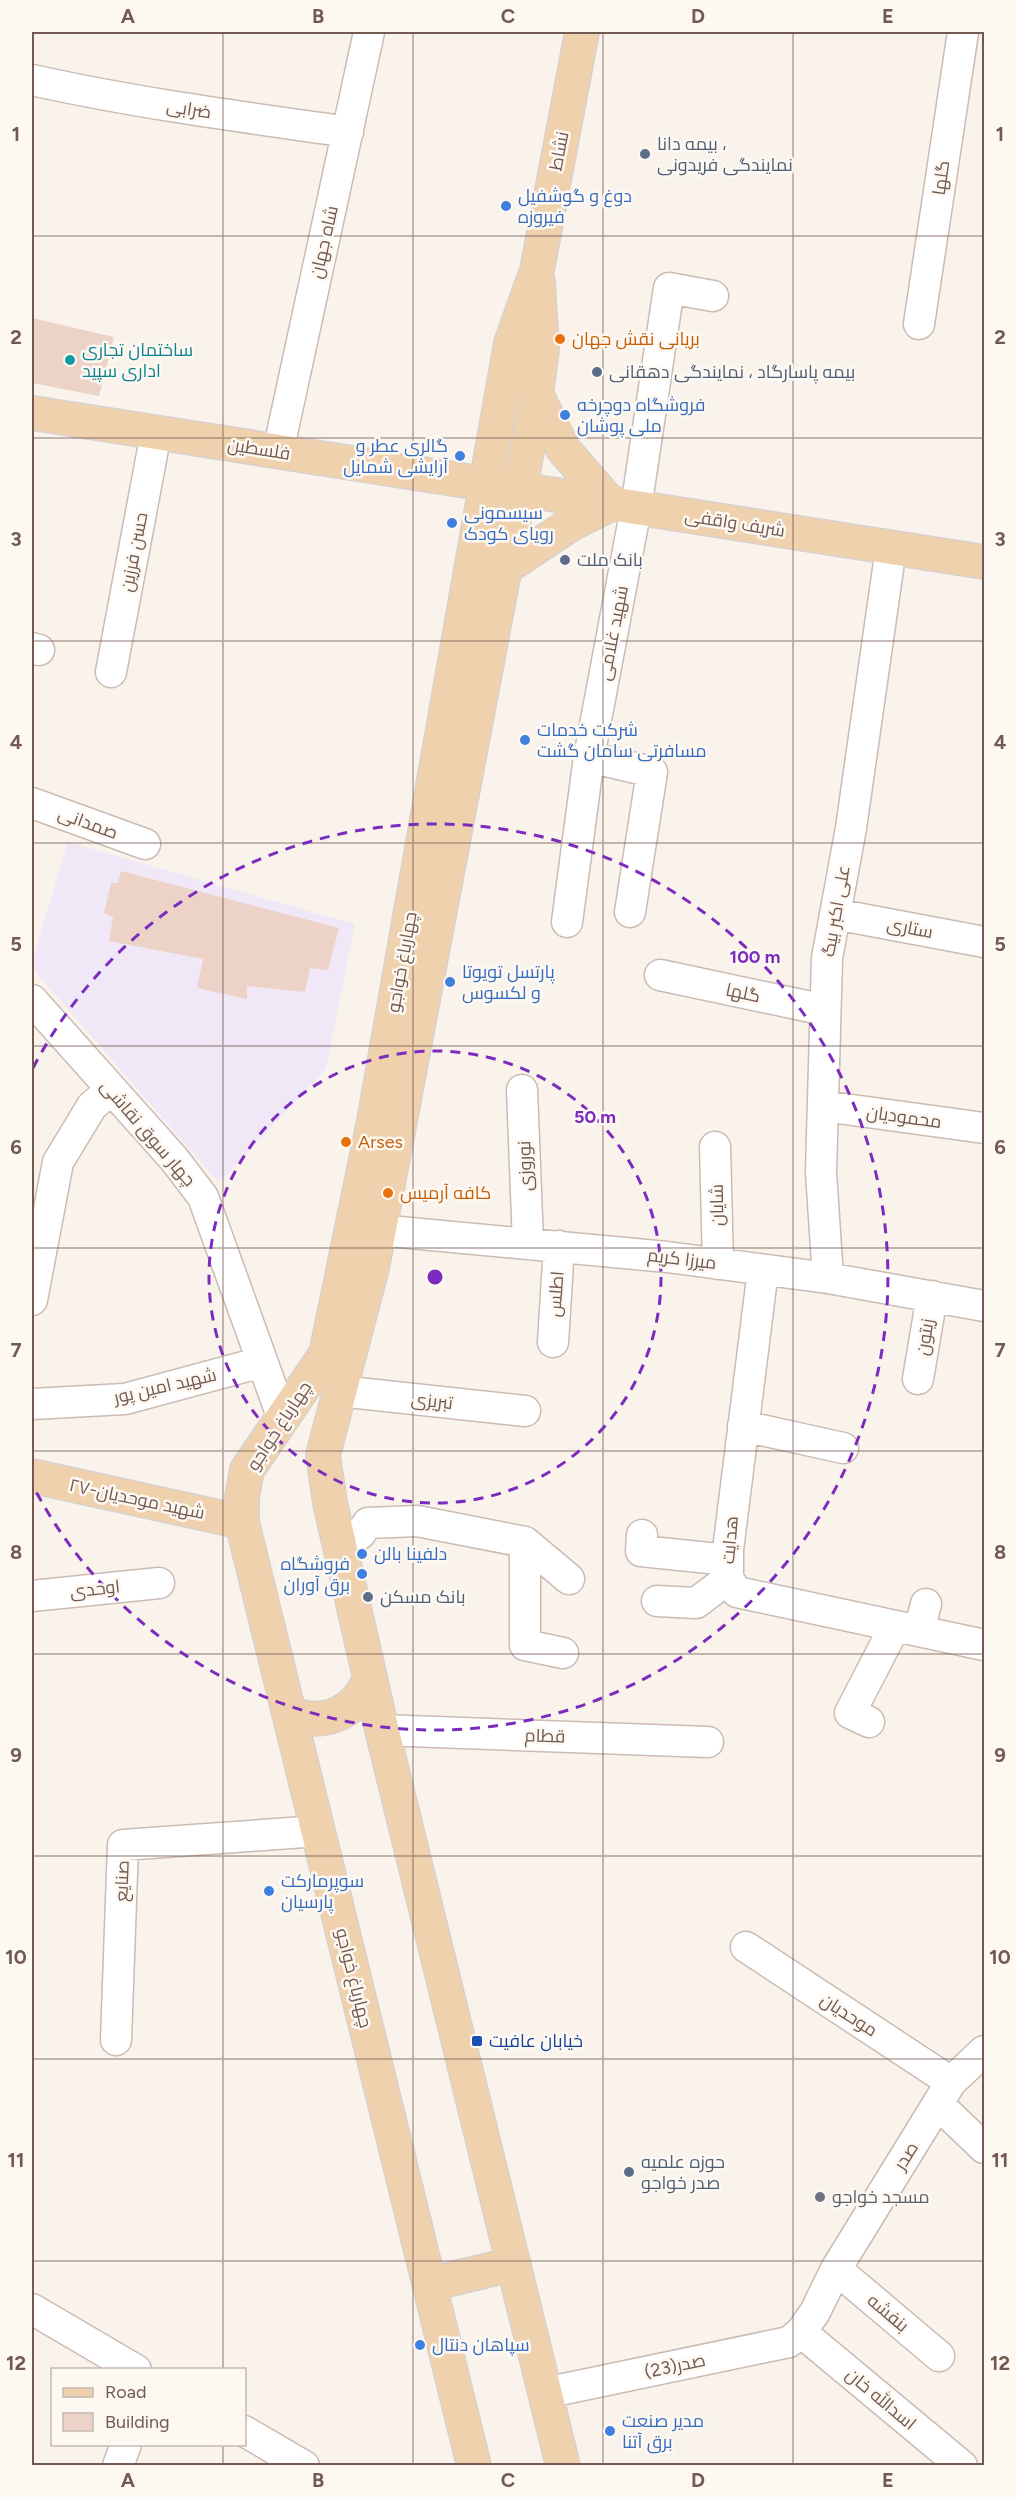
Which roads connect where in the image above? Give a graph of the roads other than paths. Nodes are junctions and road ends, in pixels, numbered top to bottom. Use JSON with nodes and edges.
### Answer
{"nodes":[{"id":1,"x":369,"y":32,"type":"edge"},
{"id":2,"x":582,"y":32,"type":"edge"},
{"id":3,"x":967,"y":34,"type":"edge"},
{"id":4,"x":32,"y":80,"type":"edge"},
{"id":5,"x":348,"y":132,"type":"junction"},
{"id":6,"x":537,"y":270,"type":"junction"},
{"id":7,"x":713,"y":296,"type":"dead end"},
{"id":8,"x":920,"y":324,"type":"dead end"},
{"id":9,"x":537,"y":396,"type":"junction"},
{"id":10,"x":32,"y":413,"type":"edge"},
{"id":11,"x":32,"y":419,"type":"edge"},
{"id":12,"x":156,"y":436,"type":"junction"},
{"id":13,"x":278,"y":452,"type":"junction"},
{"id":14,"x":486,"y":486,"type":"junction"},
{"id":15,"x":520,"y":490,"type":"junction"},
{"id":16,"x":623,"y":506,"type":"junction"},
{"id":17,"x":891,"y":548,"type":"junction"},
{"id":18,"x":984,"y":562,"type":"edge"},
{"id":19,"x":505,"y":568,"type":"junction"},
{"id":20,"x":111,"y":672,"type":"dead end"},
{"id":21,"x":589,"y":757,"type":"junction"},
{"id":22,"x":32,"y":803,"type":"edge"},
{"id":23,"x":145,"y":844,"type":"dead end"},
{"id":24,"x":630,"y":912,"type":"dead end"},
{"id":25,"x":835,"y":914,"type":"junction"},
{"id":26,"x":567,"y":922,"type":"dead end"},
{"id":27,"x":984,"y":942,"type":"edge"},
{"id":28,"x":660,"y":975,"type":"dead end"},
{"id":29,"x":32,"y":1000,"type":"edge"},
{"id":30,"x":825,"y":1010,"type":"junction"},
{"id":31,"x":111,"y":1090,"type":"junction"},
{"id":32,"x":522,"y":1090,"type":"dead end"},
{"id":33,"x":823,"y":1106,"type":"junction"},
{"id":34,"x":984,"y":1128,"type":"edge"},
{"id":35,"x":715,"y":1147,"type":"dead end"},
{"id":36,"x":378,"y":1230,"type":"junction"},
{"id":37,"x":528,"y":1243,"type":"junction"},
{"id":38,"x":559,"y":1246,"type":"junction"},
{"id":39,"x":718,"y":1264,"type":"junction"},
{"id":40,"x":763,"y":1270,"type":"junction"},
{"id":41,"x":828,"y":1278,"type":"junction"},
{"id":42,"x":932,"y":1296,"type":"junction"},
{"id":43,"x":32,"y":1300,"type":"edge"},
{"id":44,"x":984,"y":1306,"type":"edge"},
{"id":45,"x":553,"y":1342,"type":"dead end"},
{"id":46,"x":262,"y":1362,"type":"junction"},
{"id":47,"x":918,"y":1379,"type":"dead end"},
{"id":48,"x":339,"y":1391,"type":"junction"},
{"id":49,"x":32,"y":1404,"type":"edge"},
{"id":50,"x":525,"y":1411,"type":"dead end"},
{"id":51,"x":743,"y":1426,"type":"junction"},
{"id":52,"x":275,"y":1430,"type":"junction"},
{"id":53,"x":843,"y":1448,"type":"dead end"},
{"id":54,"x":323,"y":1455,"type":"junction"},
{"id":55,"x":32,"y":1476,"type":"edge"},
{"id":56,"x":242,"y":1522,"type":"junction"},
{"id":57,"x":642,"y":1535,"type":"dead end"},
{"id":58,"x":337,"y":1536,"type":"junction"},
{"id":59,"x":525,"y":1542,"type":"junction"},
{"id":60,"x":728,"y":1569,"type":"junction"},
{"id":61,"x":569,"y":1579,"type":"dead end"},
{"id":62,"x":159,"y":1583,"type":"dead end"},
{"id":63,"x":32,"y":1596,"type":"edge"},
{"id":64,"x":657,"y":1601,"type":"dead end"},
{"id":65,"x":914,"y":1620,"type":"junction"},
{"id":66,"x":984,"y":1645,"type":"edge"},
{"id":67,"x":563,"y":1653,"type":"dead end"},
{"id":68,"x":370,"y":1678,"type":"junction"},
{"id":69,"x":289,"y":1712,"type":"junction"},
{"id":70,"x":869,"y":1722,"type":"dead end"},
{"id":71,"x":382,"y":1730,"type":"junction"},
{"id":72,"x":708,"y":1742,"type":"dead end"},
{"id":73,"x":318,"y":1831,"type":"junction"},
{"id":74,"x":746,"y":1947,"type":"dead end"},
{"id":75,"x":116,"y":2040,"type":"dead end"},
{"id":76,"x":984,"y":2051,"type":"edge"},
{"id":77,"x":944,"y":2093,"type":"junction"},
{"id":78,"x":984,"y":2148,"type":"edge"},
{"id":79,"x":514,"y":2264,"type":"junction"},
{"id":80,"x":836,"y":2270,"type":"junction"},
{"id":81,"x":429,"y":2284,"type":"junction"},
{"id":82,"x":32,"y":2309,"type":"edge"},
{"id":83,"x":801,"y":2332,"type":"junction"},
{"id":84,"x":939,"y":2356,"type":"dead end"},
{"id":85,"x":133,"y":2368,"type":"edge"},
{"id":86,"x":545,"y":2393,"type":"junction"},
{"id":87,"x":246,"y":2433,"type":"edge"},
{"id":88,"x":126,"y":2446,"type":"edge"},
{"id":89,"x":118,"y":2466,"type":"edge"},
{"id":90,"x":304,"y":2466,"type":"edge"},
{"id":91,"x":474,"y":2466,"type":"edge"},
{"id":92,"x":563,"y":2466,"type":"edge"},
{"id":93,"x":962,"y":2466,"type":"edge"}],
"edges":[{"from":1,"to":5,"type":"street","name":"شاه جهان"},
{"from":2,"to":6,"type":"main road","name":"نشاط"},
{"from":3,"to":8,"type":"street","name":"گلها"},
{"from":4,"to":5,"type":"street","name":"ضرابی"},
{"from":5,"to":13,"type":"street","name":"شاه جهان"},
{"from":6,"to":9,"type":"main road","name":"نشاط"},
{"from":6,"to":14,"type":"main road","name":"نشاط"},
{"from":7,"to":16,"type":"street","name":"شهید غلامی"},
{"from":9,"to":15,"type":"main road","name":"نشاط"},
{"from":9,"to":16,"type":"main road"},
{"from":10,"to":12,"type":"main road","name":"فلسطین"},
{"from":11,"to":12,"type":"street"},
{"from":12,"to":13,"type":"main road","name":"فلسطین"},
{"from":12,"to":14,"type":"street"},
{"from":12,"to":20,"type":"street","name":"حسن فرزین"},
{"from":13,"to":14,"type":"main road","name":"فلسطین"},
{"from":14,"to":15,"type":"main road","name":"شریف واقفی"},
{"from":14,"to":52,"type":"main road","name":"چهارباغ خواجو"},
{"from":15,"to":16,"type":"main road","name":"شریف واقفی"},
{"from":15,"to":19,"type":"main road","name":"چهارباغ خواجو"},
{"from":16,"to":17,"type":"main road","name":"شریف واقفی"},
{"from":16,"to":19,"type":"main road"},
{"from":16,"to":21,"type":"street","name":"شهید غلامی"},
{"from":17,"to":18,"type":"main road","name":"شریف واقفی"},
{"from":17,"to":25,"type":"street","name":"علی اکبر بیگ"},
{"from":19,"to":36,"type":"main road","name":"چهارباغ خواجو"},
{"from":21,"to":24,"type":"street"},
{"from":21,"to":26,"type":"street","name":"شهید غلامی"},
{"from":22,"to":23,"type":"street","name":"صمدانی"},
{"from":25,"to":27,"type":"street","name":"ستاری"},
{"from":25,"to":30,"type":"street","name":"علی اکبر بیگ"},
{"from":28,"to":30,"type":"street","name":"گلها"},
{"from":29,"to":31,"type":"street","name":"چهار سوق نقاشی"},
{"from":30,"to":33,"type":"street","name":"علی اکبر بیگ"},
{"from":31,"to":43,"type":"street"},
{"from":31,"to":46,"type":"street","name":"چهار سوق نقاشی"},
{"from":32,"to":37,"type":"street","name":"نوروزی"},
{"from":33,"to":34,"type":"street","name":"محمودیان"},
{"from":33,"to":41,"type":"street","name":"علی اکبر بیگ"},
{"from":35,"to":39,"type":"street","name":"شایان"},
{"from":36,"to":37,"type":"street","name":"میرزا کریم"},
{"from":36,"to":48,"type":"main road","name":"چهارباغ خواجو"},
{"from":37,"to":38,"type":"street","name":"میرزا کریم"},
{"from":38,"to":39,"type":"street","name":"میرزا کریم"},
{"from":38,"to":45,"type":"street","name":"اطلس"},
{"from":39,"to":40,"type":"street","name":"میرزا کریم"},
{"from":40,"to":41,"type":"street","name":"میرزا کریم"},
{"from":40,"to":51,"type":"street","name":"هدایت"},
{"from":41,"to":42,"type":"street","name":"میرزا کریم"},
{"from":42,"to":44,"type":"street","name":"میرزا کریم"},
{"from":42,"to":47,"type":"street","name":"زیتون"},
{"from":46,"to":49,"type":"street","name":"شهید امین پور"},
{"from":46,"to":52,"type":"street","name":"چهار سوق نقاشی"},
{"from":48,"to":50,"type":"street","name":"تبریزی"},
{"from":48,"to":54,"type":"main road","name":"چهارباغ خواجو"},
{"from":51,"to":53,"type":"street"},
{"from":51,"to":60,"type":"street","name":"هدایت"},
{"from":52,"to":54,"type":"main road"},
{"from":52,"to":56,"type":"main road","name":"چهارباغ خواجو"},
{"from":54,"to":58,"type":"main road","name":"چهارباغ خواجو"},
{"from":55,"to":56,"type":"main road","name":"۲۷-شهید موحدیان"},
{"from":56,"to":69,"type":"main road","name":"چهارباغ خواجو"},
{"from":57,"to":60,"type":"street"},
{"from":58,"to":59,"type":"street"},
{"from":58,"to":68,"type":"main road","name":"چهارباغ خواجو"},
{"from":59,"to":61,"type":"street"},
{"from":59,"to":67,"type":"street"},
{"from":60,"to":64,"type":"street"},
{"from":60,"to":65,"type":"street","name":"هدایت"},
{"from":62,"to":63,"type":"street","name":"اوحدی"},
{"from":65,"to":66,"type":"street","name":"هدایت"},
{"from":65,"to":70,"type":"street"},
{"from":68,"to":69,"type":"main road"},
{"from":68,"to":71,"type":"main road","name":"چهارباغ خواجو"},
{"from":69,"to":73,"type":"main road","name":"چهارباغ خواجو"},
{"from":71,"to":72,"type":"street","name":"قطام"},
{"from":71,"to":79,"type":"main road","name":"چهارباغ خواجو"},
{"from":73,"to":75,"type":"street","name":"صنایع"},
{"from":73,"to":81,"type":"main road","name":"چهارباغ خواجو"},
{"from":74,"to":77,"type":"street","name":"موحدیان"},
{"from":76,"to":77,"type":"street","name":"صدر"},
{"from":77,"to":78,"type":"street","name":"موحدیان"},
{"from":77,"to":80,"type":"street","name":"صدر"},
{"from":79,"to":81,"type":"main road"},
{"from":79,"to":86,"type":"main road","name":"چهارباغ خواجو"},
{"from":80,"to":83,"type":"street","name":"صدر"},
{"from":80,"to":84,"type":"street","name":"بنفشه"},
{"from":81,"to":91,"type":"main road","name":"چهارباغ خواجو"},
{"from":82,"to":85,"type":"street"},
{"from":83,"to":86,"type":"street","name":"(23)صدر"},
{"from":83,"to":93,"type":"street","name":"اسدالله خان"},
{"from":86,"to":92,"type":"main road","name":"چهارباغ خواجو"},
{"from":87,"to":90,"type":"street"},
{"from":88,"to":89,"type":"street"}]}
